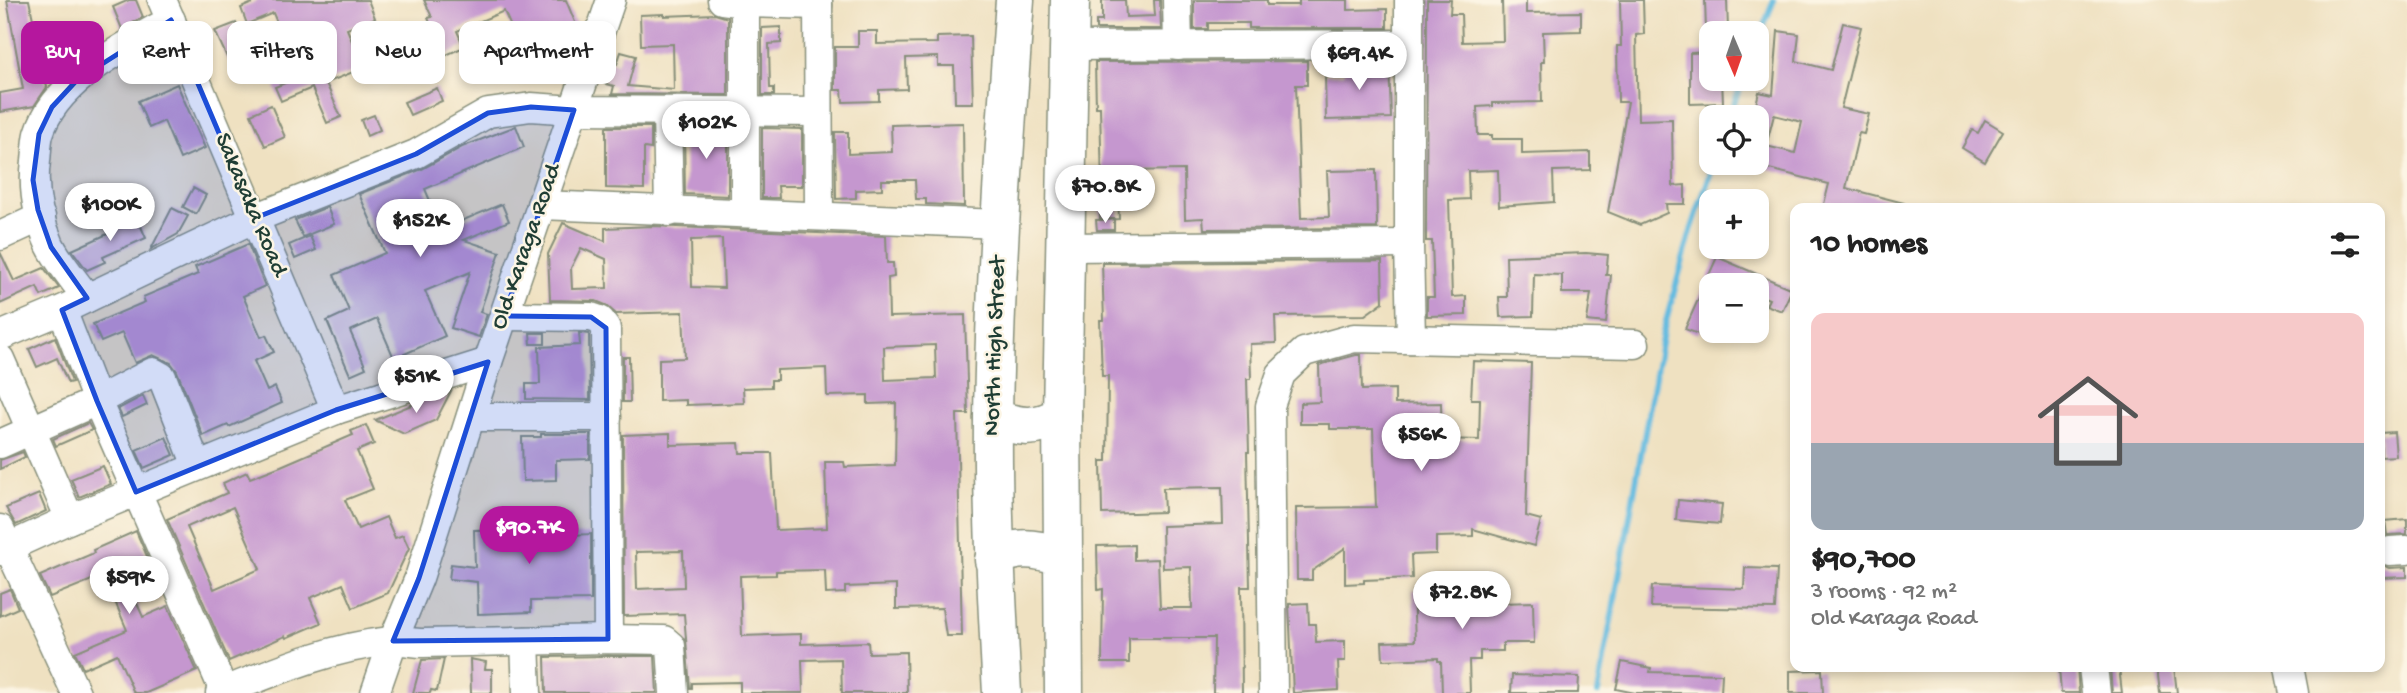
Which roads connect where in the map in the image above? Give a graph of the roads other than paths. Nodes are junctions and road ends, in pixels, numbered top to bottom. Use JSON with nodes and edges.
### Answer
{"nodes":[{"id":1,"x":611,"y":0,"type":"edge"},
{"id":2,"x":1015,"y":0,"type":"edge"},
{"id":3,"x":1070,"y":0,"type":"edge"},
{"id":4,"x":1177,"y":0,"type":"edge"},
{"id":5,"x":1409,"y":0,"type":"edge"},
{"id":6,"x":737,"y":1,"type":"edge"},
{"id":7,"x":818,"y":2,"type":"edge"},
{"id":8,"x":167,"y":10,"type":"edge"},
{"id":9,"x":1409,"y":44,"type":"junction"},
{"id":10,"x":1070,"y":46,"type":"junction"},
{"id":11,"x":1178,"y":46,"type":"junction"},
{"id":12,"x":574,"y":110,"type":"junction"},
{"id":13,"x":667,"y":111,"type":"junction"},
{"id":14,"x":818,"y":112,"type":"junction"},
{"id":15,"x":746,"y":113,"type":"junction"},
{"id":16,"x":541,"y":205,"type":"junction"},
{"id":17,"x":669,"y":212,"type":"junction"},
{"id":18,"x":745,"y":213,"type":"junction"},
{"id":19,"x":819,"y":216,"type":"junction"},
{"id":20,"x":40,"y":218,"type":"junction"},
{"id":21,"x":255,"y":218,"type":"junction"},
{"id":22,"x":999,"y":224,"type":"junction"},
{"id":23,"x":0,"y":236,"type":"edge"},
{"id":24,"x":1409,"y":244,"type":"junction"},
{"id":25,"x":1065,"y":247,"type":"junction"},
{"id":26,"x":87,"y":298,"type":"junction"},
{"id":27,"x":62,"y":310,"type":"junction"},
{"id":28,"x":504,"y":317,"type":"junction"},
{"id":29,"x":0,"y":336,"type":"edge"},
{"id":30,"x":1411,"y":339,"type":"junction"},
{"id":31,"x":1634,"y":344,"type":"dead end"},
{"id":32,"x":0,"y":359,"type":"edge"},
{"id":33,"x":488,"y":362,"type":"junction"},
{"id":34,"x":97,"y":401,"type":"junction"},
{"id":35,"x":336,"y":410,"type":"junction"},
{"id":36,"x":1062,"y":415,"type":"junction"},
{"id":37,"x":471,"y":417,"type":"junction"},
{"id":38,"x":607,"y":417,"type":"junction"},
{"id":39,"x":993,"y":418,"type":"junction"},
{"id":40,"x":31,"y":430,"type":"junction"},
{"id":41,"x":0,"y":444,"type":"edge"},
{"id":42,"x":197,"y":466,"type":"junction"},
{"id":43,"x":136,"y":492,"type":"junction"},
{"id":44,"x":70,"y":519,"type":"junction"},
{"id":45,"x":3,"y":543,"type":"edge"},
{"id":46,"x":1063,"y":556,"type":"junction"},
{"id":47,"x":994,"y":560,"type":"junction"},
{"id":48,"x":608,"y":639,"type":"junction"},
{"id":49,"x":393,"y":641,"type":"junction"},
{"id":50,"x":525,"y":642,"type":"junction"},
{"id":51,"x":2093,"y":672,"type":"edge"},
{"id":52,"x":2290,"y":672,"type":"edge"},
{"id":53,"x":222,"y":692,"type":"edge"},
{"id":54,"x":76,"y":693,"type":"edge"},
{"id":55,"x":375,"y":693,"type":"edge"},
{"id":56,"x":527,"y":693,"type":"edge"},
{"id":57,"x":674,"y":693,"type":"edge"},
{"id":58,"x":1002,"y":693,"type":"edge"},
{"id":59,"x":1064,"y":693,"type":"edge"},
{"id":60,"x":1272,"y":693,"type":"edge"},
{"id":61,"x":2096,"y":693,"type":"edge"},
{"id":62,"x":2294,"y":693,"type":"edge"}],
"edges":[{"from":1,"to":12,"type":"street","name":"Old Karaga Road"},
{"from":2,"to":22,"type":"highway","name":"North High Street"},
{"from":3,"to":10,"type":"highway"},
{"from":4,"to":11,"type":"street"},
{"from":5,"to":9,"type":"street"},
{"from":6,"to":7,"type":"street"},
{"from":6,"to":15,"type":"street"},
{"from":7,"to":14,"type":"street"},
{"from":8,"to":20,"type":"street"},
{"from":8,"to":21,"type":"street","name":"Sakasaka Road"},
{"from":9,"to":11,"type":"street"},
{"from":9,"to":24,"type":"street"},
{"from":10,"to":11,"type":"street"},
{"from":10,"to":25,"type":"highway"},
{"from":12,"to":13,"type":"street"},
{"from":12,"to":16,"type":"street","name":"Old Karaga Road"},
{"from":12,"to":21,"type":"street"},
{"from":13,"to":15,"type":"street"},
{"from":13,"to":17,"type":"street"},
{"from":14,"to":15,"type":"street"},
{"from":14,"to":19,"type":"street"},
{"from":15,"to":18,"type":"street"},
{"from":16,"to":17,"type":"street"},
{"from":16,"to":28,"type":"street","name":"Old Karaga Road"},
{"from":17,"to":18,"type":"street"},
{"from":18,"to":19,"type":"street"},
{"from":19,"to":22,"type":"street"},
{"from":20,"to":23,"type":"street"},
{"from":20,"to":26,"type":"street"},
{"from":21,"to":26,"type":"street"},
{"from":21,"to":35,"type":"street","name":"Sakasaka Road"},
{"from":22,"to":39,"type":"highway","name":"North High Street"},
{"from":24,"to":25,"type":"street"},
{"from":24,"to":30,"type":"street"},
{"from":25,"to":36,"type":"highway"},
{"from":26,"to":27,"type":"street"},
{"from":27,"to":29,"type":"street"},
{"from":27,"to":34,"type":"street"},
{"from":28,"to":33,"type":"street","name":"Old Karaga Road"},
{"from":28,"to":38,"type":"street"},
{"from":30,"to":31,"type":"street"},
{"from":30,"to":60,"type":"street"},
{"from":32,"to":40,"type":"street"},
{"from":33,"to":35,"type":"street"},
{"from":33,"to":37,"type":"street","name":"Old Karaga Road"},
{"from":34,"to":40,"type":"street"},
{"from":34,"to":42,"type":"street"},
{"from":34,"to":43,"type":"street"},
{"from":35,"to":42,"type":"street"},
{"from":36,"to":39,"type":"highway"},
{"from":36,"to":46,"type":"highway"},
{"from":37,"to":38,"type":"street"},
{"from":37,"to":49,"type":"street","name":"Old Karaga Road"},
{"from":38,"to":48,"type":"street"},
{"from":39,"to":47,"type":"highway","name":"North High Street"},
{"from":40,"to":41,"type":"street"},
{"from":40,"to":44,"type":"street"},
{"from":42,"to":43,"type":"street"},
{"from":43,"to":44,"type":"street"},
{"from":43,"to":53,"type":"street"},
{"from":44,"to":45,"type":"street"},
{"from":45,"to":54,"type":"street"},
{"from":46,"to":47,"type":"highway"},
{"from":46,"to":59,"type":"highway"},
{"from":47,"to":58,"type":"highway","name":"North High Street"},
{"from":48,"to":50,"type":"street"},
{"from":48,"to":57,"type":"street"},
{"from":49,"to":50,"type":"street"},
{"from":49,"to":53,"type":"street"},
{"from":49,"to":55,"type":"street","name":"Old Karaga Road"},
{"from":50,"to":56,"type":"street"},
{"from":51,"to":61,"type":"street"},
{"from":52,"to":62,"type":"street"}]}
